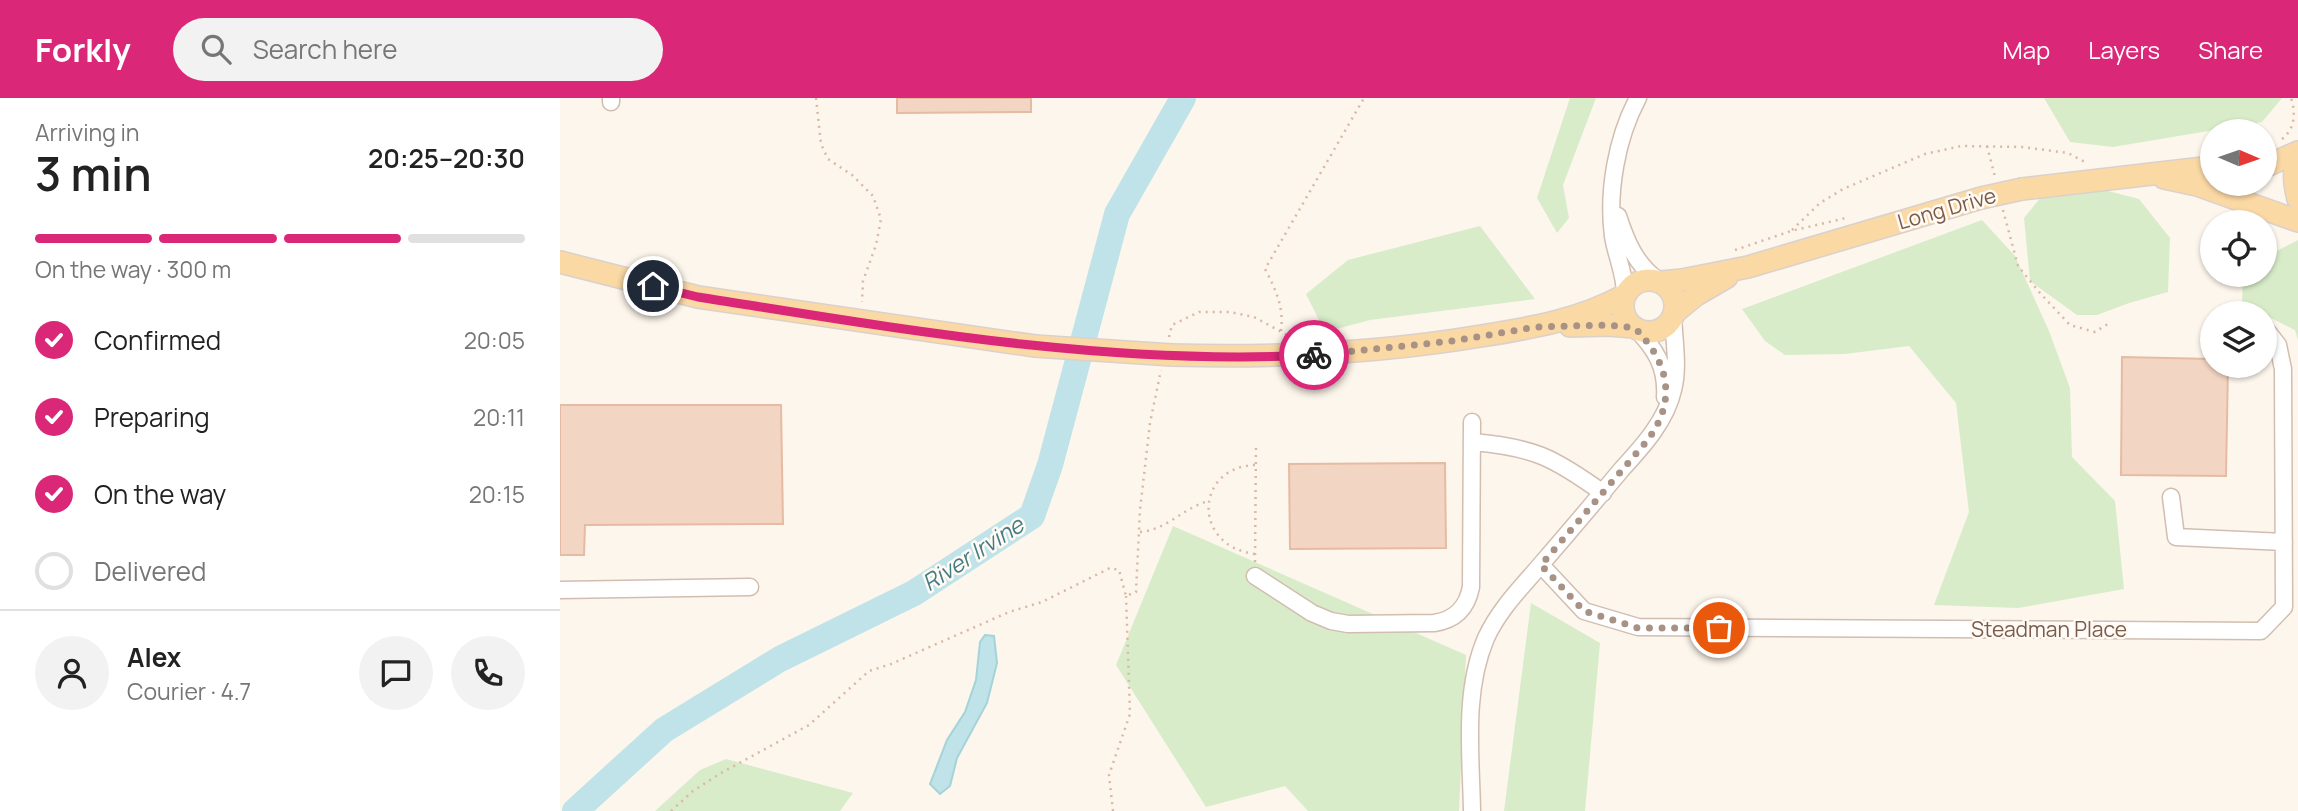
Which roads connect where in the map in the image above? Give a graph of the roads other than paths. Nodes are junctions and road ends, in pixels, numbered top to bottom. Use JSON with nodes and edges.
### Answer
{"nodes":[{"id":1,"x":1638,"y":98,"type":"edge"},
{"id":2,"x":2298,"y":154,"type":"edge"},
{"id":3,"x":2277,"y":162,"type":"edge"},
{"id":4,"x":2200,"y":169,"type":"edge"},
{"id":5,"x":2150,"y":175,"type":"junction"},
{"id":6,"x":2298,"y":199,"type":"edge"},
{"id":7,"x":1613,"y":200,"type":"junction"},
{"id":8,"x":2298,"y":221,"type":"edge"},
{"id":9,"x":560,"y":262,"type":"edge"},
{"id":10,"x":1748,"y":267,"type":"junction"},
{"id":11,"x":1659,"y":281,"type":"junction"},
{"id":12,"x":1625,"y":295,"type":"junction"},
{"id":13,"x":1674,"y":315,"type":"junction"},
{"id":14,"x":1536,"y":327,"type":"junction"},
{"id":15,"x":1634,"y":327,"type":"junction"},
{"id":16,"x":2277,"y":344,"type":"edge"},
{"id":17,"x":1661,"y":420,"type":"junction"},
{"id":18,"x":1472,"y":422,"type":"dead end"},
{"id":19,"x":1472,"y":442,"type":"junction"},
{"id":20,"x":1602,"y":493,"type":"junction"},
{"id":21,"x":2171,"y":497,"type":"dead end"},
{"id":22,"x":2284,"y":542,"type":"junction"},
{"id":23,"x":1541,"y":565,"type":"junction"},
{"id":24,"x":1255,"y":576,"type":"road end"},
{"id":25,"x":750,"y":587,"type":"dead end"},
{"id":26,"x":560,"y":590,"type":"edge"},
{"id":27,"x":1472,"y":811,"type":"edge"}],
"edges":[{"from":1,"to":7,"type":"street"},
{"from":2,"to":3,"type":"main road"},
{"from":2,"to":6,"type":"main road"},
{"from":4,"to":5,"type":"main road","name":"Long Drive"},
{"from":5,"to":8,"type":"main road","name":"Long Drive"},
{"from":5,"to":10,"type":"main road","name":"Long Drive","bridge":true},
{"from":7,"to":11,"type":"street"},
{"from":7,"to":12,"type":"street"},
{"from":9,"to":14,"type":"main road","bridge":true},
{"from":10,"to":11,"type":"main road","name":"Long Drive"},
{"from":10,"to":13,"type":"main road","name":"Long Drive"},
{"from":11,"to":12,"type":"main road"},
{"from":11,"to":13,"type":"main road"},
{"from":12,"to":14,"type":"main road"},
{"from":12,"to":15,"type":"main road"},
{"from":13,"to":15,"type":"main road"},
{"from":13,"to":17,"type":"street"},
{"from":14,"to":15,"type":"main road"},
{"from":15,"to":17,"type":"street"},
{"from":16,"to":22,"type":"street","name":"Steadman Place"},
{"from":17,"to":20,"type":"street"},
{"from":18,"to":19,"type":"street"},
{"from":19,"to":20,"type":"street"},
{"from":19,"to":24,"type":"street"},
{"from":20,"to":23,"type":"street"},
{"from":21,"to":22,"type":"street"},
{"from":22,"to":23,"type":"street","name":"Steadman Place"},
{"from":23,"to":27,"type":"street"},
{"from":25,"to":26,"type":"street"}]}
